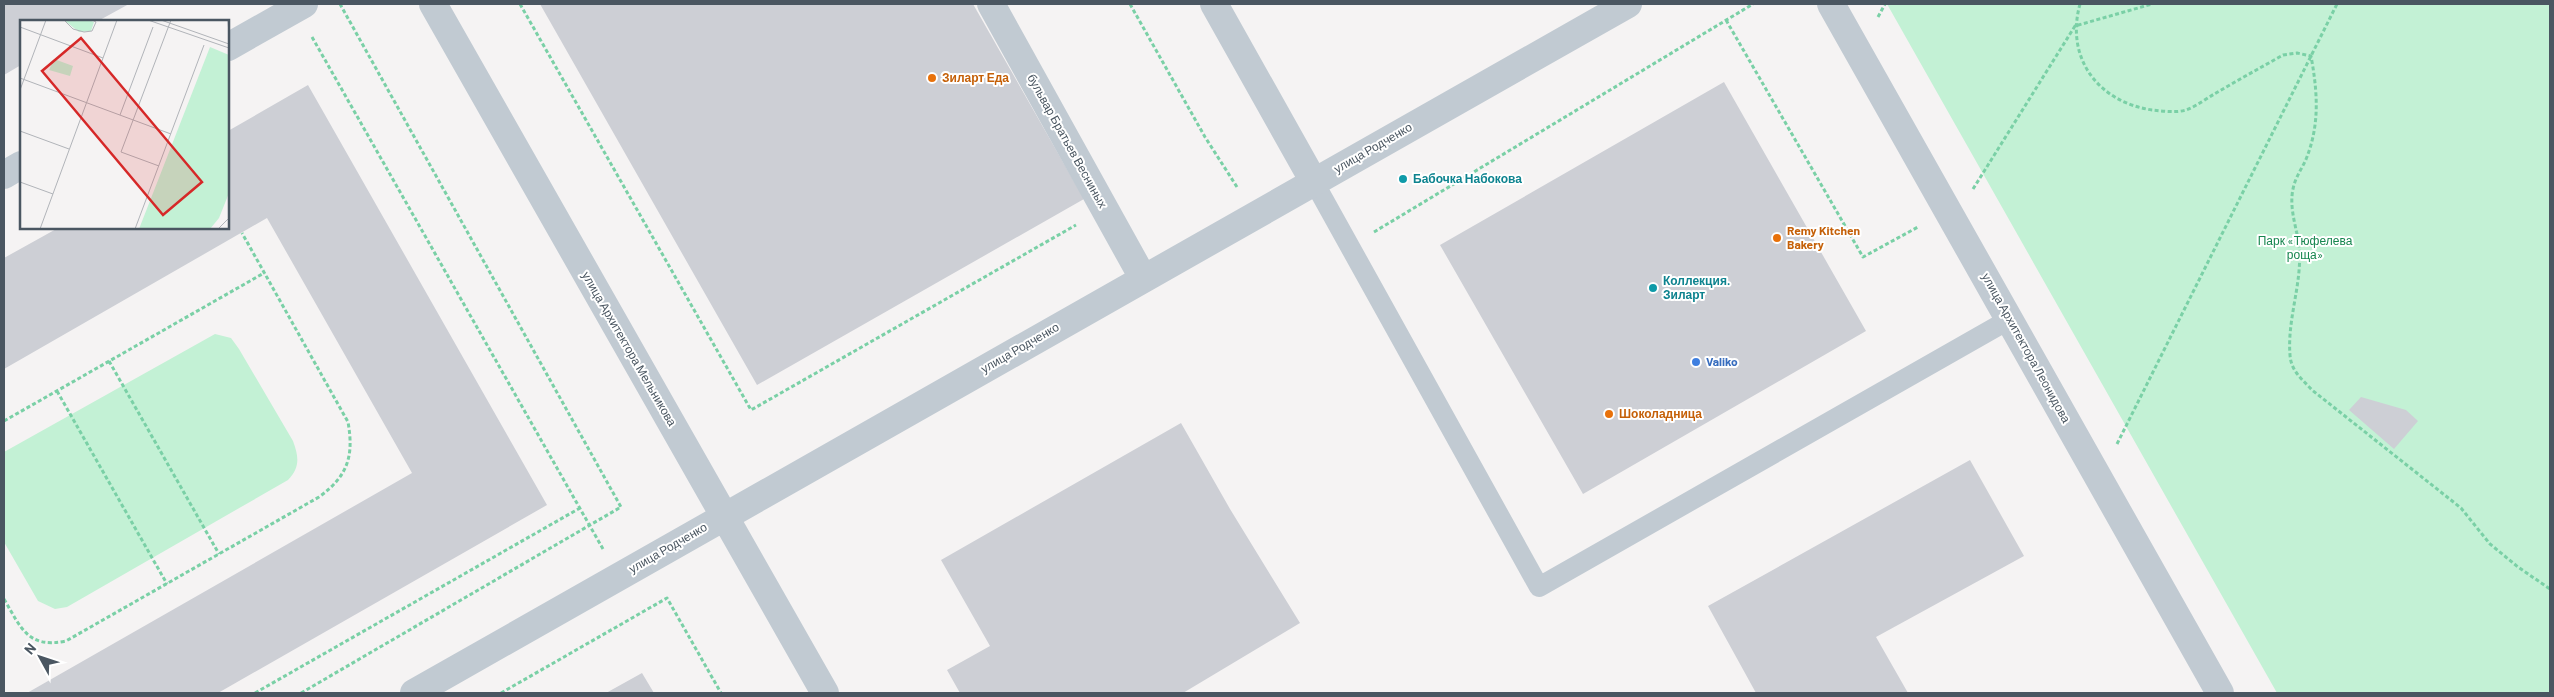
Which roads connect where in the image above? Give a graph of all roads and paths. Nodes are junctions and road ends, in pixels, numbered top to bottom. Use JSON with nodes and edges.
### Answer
{"nodes":[{"id":1,"x":340,"y":4,"type":"edge"},
{"id":2,"x":433,"y":4,"type":"edge"},
{"id":3,"x":520,"y":4,"type":"edge"},
{"id":4,"x":991,"y":4,"type":"edge"},
{"id":5,"x":1130,"y":4,"type":"edge"},
{"id":6,"x":1214,"y":4,"type":"edge"},
{"id":7,"x":1628,"y":4,"type":"edge"},
{"id":8,"x":1753,"y":4,"type":"edge"},
{"id":9,"x":1832,"y":4,"type":"edge"},
{"id":10,"x":1885,"y":4,"type":"edge"},
{"id":11,"x":2080,"y":4,"type":"edge"},
{"id":12,"x":2152,"y":4,"type":"edge"},
{"id":13,"x":2337,"y":4,"type":"edge"},
{"id":14,"x":300,"y":6,"type":"edge"},
{"id":15,"x":1726,"y":20,"type":"junction"},
{"id":16,"x":1877,"y":20,"type":"dead end"},
{"id":17,"x":2074,"y":26,"type":"junction"},
{"id":18,"x":229,"y":46,"type":"edge"},
{"id":19,"x":2311,"y":56,"type":"junction"},
{"id":20,"x":20,"y":166,"type":"edge"},
{"id":21,"x":4,"y":175,"type":"edge"},
{"id":22,"x":1314,"y":182,"type":"junction"},
{"id":23,"x":1972,"y":190,"type":"dead end"},
{"id":24,"x":1105,"y":208,"type":"junction"},
{"id":25,"x":1255,"y":215,"type":"junction"},
{"id":26,"x":1925,"y":223,"type":"dead end"},
{"id":27,"x":242,"y":234,"type":"dead end"},
{"id":28,"x":1350,"y":246,"type":"junction"},
{"id":29,"x":264,"y":273,"type":"junction"},
{"id":30,"x":1144,"y":278,"type":"junction"},
{"id":31,"x":2010,"y":319,"type":"junction"},
{"id":32,"x":109,"y":362,"type":"junction"},
{"id":33,"x":57,"y":391,"type":"junction"},
{"id":34,"x":4,"y":421,"type":"edge"},
{"id":35,"x":2116,"y":447,"type":"dead end"},
{"id":36,"x":580,"y":508,"type":"junction"},
{"id":37,"x":724,"y":516,"type":"junction"},
{"id":38,"x":590,"y":525,"type":"junction"},
{"id":39,"x":219,"y":554,"type":"junction"},
{"id":40,"x":619,"y":576,"type":"junction"},
{"id":41,"x":167,"y":584,"type":"junction"},
{"id":42,"x":2550,"y":588,"type":"edge"},
{"id":43,"x":4,"y":598,"type":"edge"},
{"id":44,"x":255,"y":693,"type":"edge"},
{"id":45,"x":301,"y":693,"type":"edge"},
{"id":46,"x":414,"y":693,"type":"edge"},
{"id":47,"x":501,"y":693,"type":"edge"},
{"id":48,"x":721,"y":693,"type":"edge"},
{"id":49,"x":825,"y":693,"type":"edge"},
{"id":50,"x":2220,"y":693,"type":"edge"}],
"edges":[{"from":1,"to":38,"type":"path"},
{"from":2,"to":37,"type":"street","name":"улица Архитектора Мельникова"},
{"from":3,"to":24,"type":"path"},
{"from":4,"to":24,"type":"street","name":"бульвар Братьев Весниных"},
{"from":5,"to":25,"type":"path"},
{"from":6,"to":22,"type":"street"},
{"from":7,"to":22,"type":"street","name":"улица Родченко"},
{"from":8,"to":15,"type":"path"},
{"from":9,"to":31,"type":"street","name":"улица Архитектора Леонидова"},
{"from":10,"to":16,"type":"path"},
{"from":11,"to":17,"type":"path"},
{"from":12,"to":17,"type":"path"},
{"from":13,"to":19,"type":"path"},
{"from":14,"to":18,"type":"street"},
{"from":14,"to":36,"type":"path"},
{"from":15,"to":26,"type":"path"},
{"from":15,"to":28,"type":"path"},
{"from":17,"to":19,"type":"path"},
{"from":17,"to":23,"type":"path"},
{"from":19,"to":35,"type":"path"},
{"from":19,"to":42,"type":"path"},
{"from":20,"to":21,"type":"street"},
{"from":22,"to":25,"type":"street","name":"улица Родченко"},
{"from":22,"to":28,"type":"lane"},
{"from":24,"to":30,"type":"street","name":"бульвар Братьев Весниных"},
{"from":25,"to":30,"type":"street","name":"улица Родченко"},
{"from":27,"to":29,"type":"path"},
{"from":28,"to":31,"type":"lane"},
{"from":29,"to":32,"type":"path"},
{"from":29,"to":39,"type":"path"},
{"from":30,"to":37,"type":"street","name":"улица Родченко"},
{"from":31,"to":50,"type":"street","name":"улица Архитектора Леонидова"},
{"from":32,"to":33,"type":"path"},
{"from":32,"to":39,"type":"path"},
{"from":33,"to":34,"type":"path"},
{"from":33,"to":41,"type":"path"},
{"from":36,"to":38,"type":"path"},
{"from":36,"to":44,"type":"path"},
{"from":37,"to":40,"type":"street","name":"улица Родченко"},
{"from":37,"to":49,"type":"street","name":"улица Архитектора Мельникова"},
{"from":38,"to":40,"type":"path"},
{"from":38,"to":45,"type":"path"},
{"from":39,"to":41,"type":"path"},
{"from":40,"to":46,"type":"street","name":"улица Родченко"},
{"from":41,"to":43,"type":"path"},
{"from":47,"to":48,"type":"path"}]}
